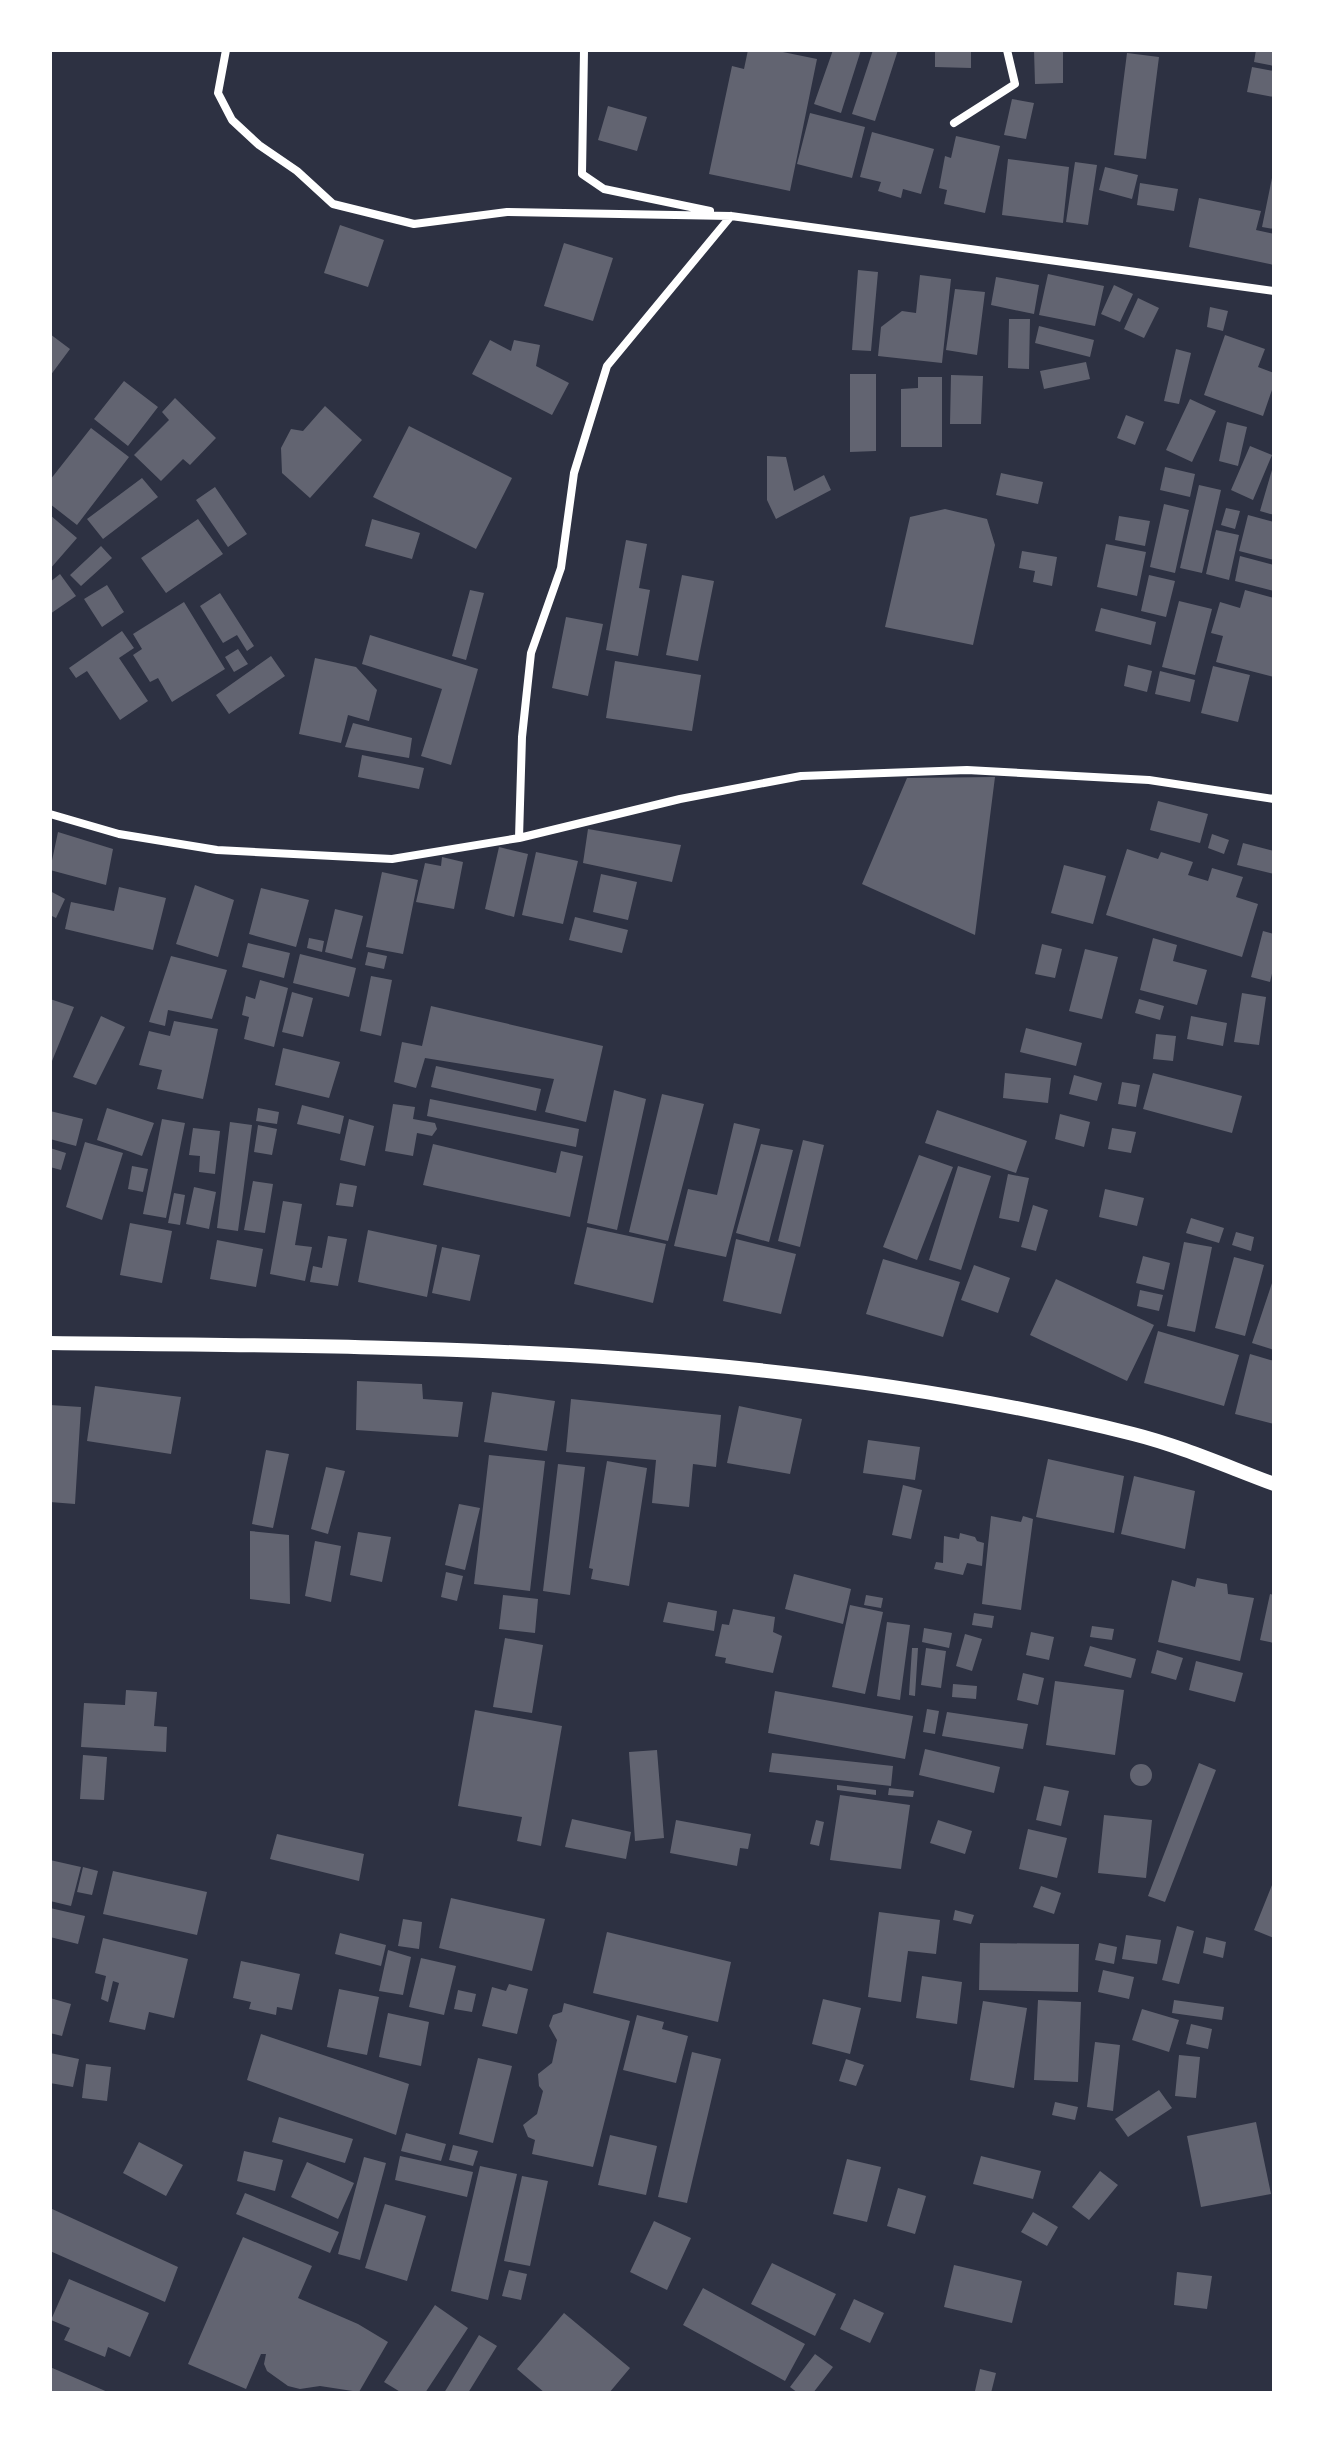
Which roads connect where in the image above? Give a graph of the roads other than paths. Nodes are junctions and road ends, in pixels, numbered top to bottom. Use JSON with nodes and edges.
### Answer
{"nodes":[{"id":1,"x":226,"y":50,"type":"edge"},
{"id":2,"x":584,"y":50,"type":"edge"},
{"id":3,"x":1007,"y":50,"type":"edge"},
{"id":4,"x":954,"y":123,"type":"dead end"},
{"id":5,"x":731,"y":216,"type":"junction"},
{"id":6,"x":1274,"y":291,"type":"edge"},
{"id":7,"x":1274,"y":799,"type":"edge"},
{"id":8,"x":50,"y":814,"type":"edge"},
{"id":9,"x":519,"y":838,"type":"junction"},
{"id":10,"x":50,"y":1343,"type":"edge"},
{"id":11,"x":1274,"y":1484,"type":"edge"}],
"edges":[{"from":1,"to":5,"type":"street"},
{"from":2,"to":5,"type":"street"},
{"from":3,"to":4,"type":"street"},
{"from":5,"to":6,"type":"street"},
{"from":5,"to":9,"type":"street"},
{"from":7,"to":9,"type":"street"},
{"from":8,"to":9,"type":"street"},
{"from":10,"to":11,"type":"street"}]}
